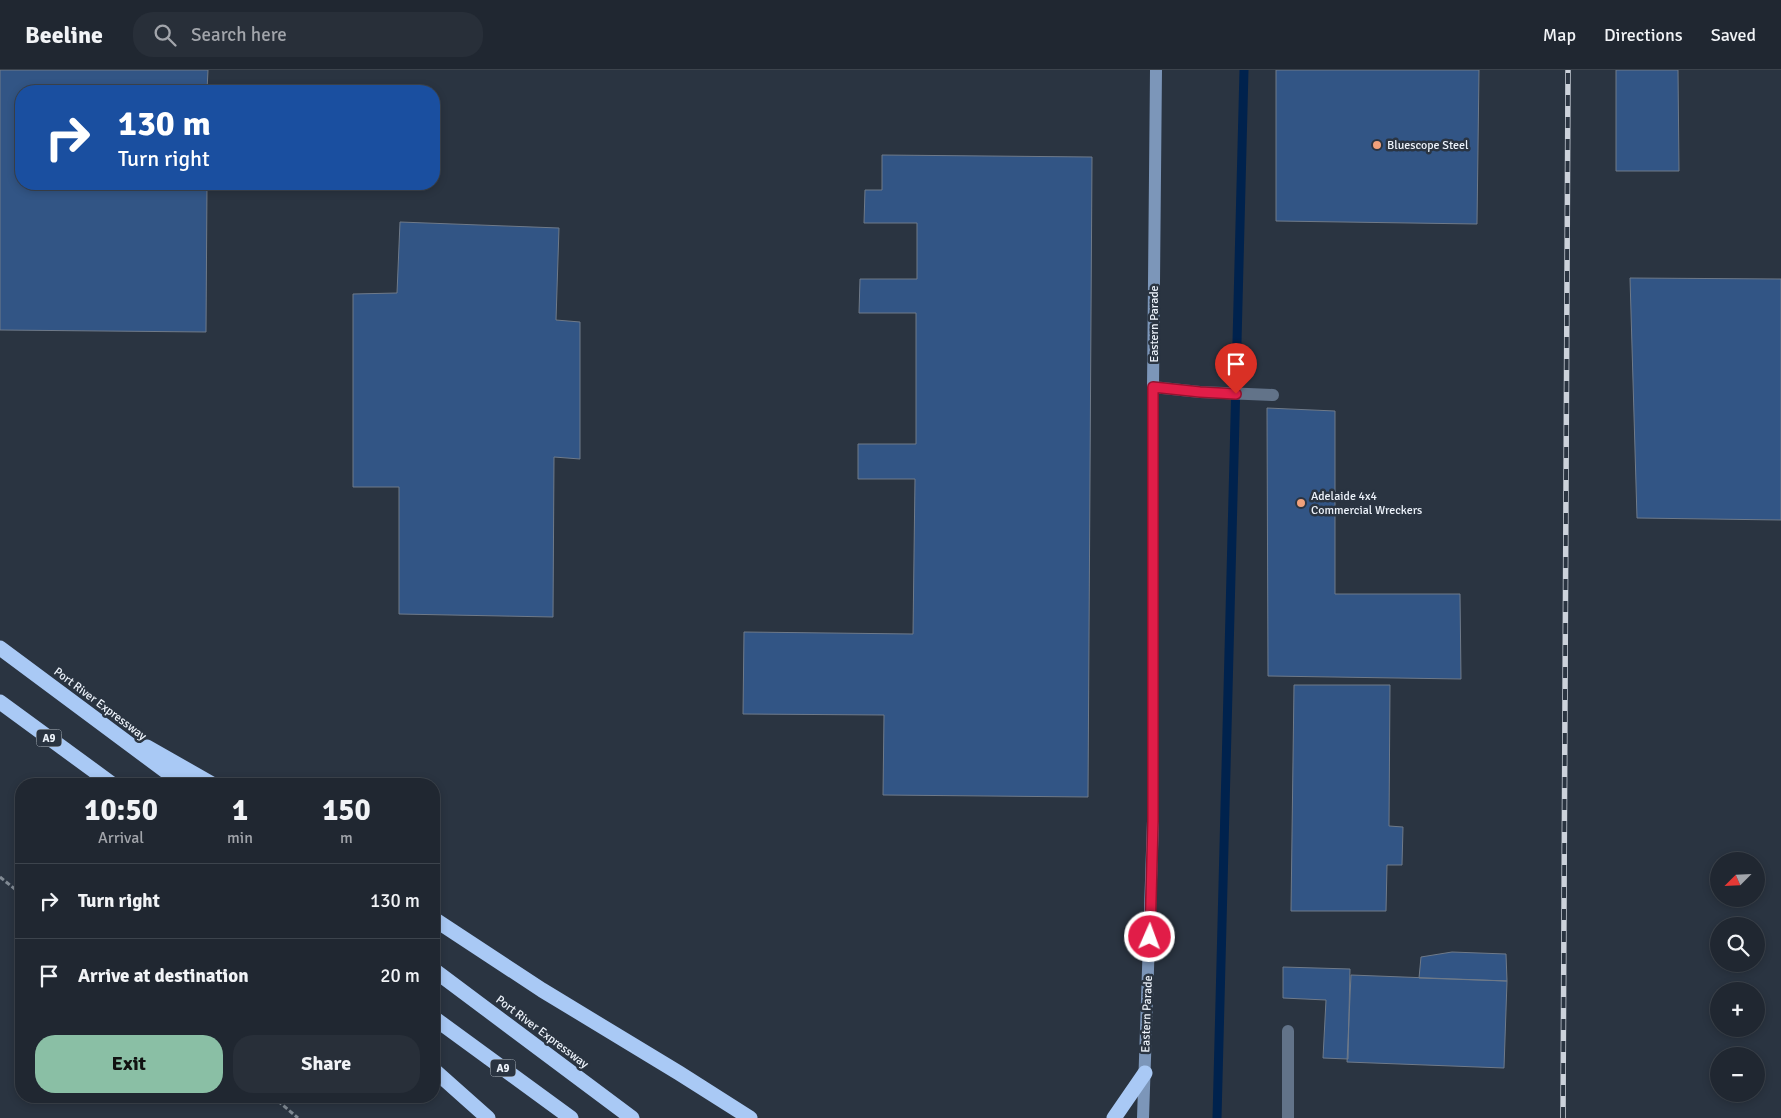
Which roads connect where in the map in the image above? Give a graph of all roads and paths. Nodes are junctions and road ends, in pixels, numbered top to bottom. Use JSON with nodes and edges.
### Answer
{"nodes":[{"id":1,"x":1156,"y":70,"type":"edge"},
{"id":2,"x":1153,"y":387,"type":"junction"},
{"id":3,"x":1273,"y":395,"type":"dead end"},
{"id":4,"x":0,"y":648,"type":"edge"},
{"id":5,"x":0,"y":702,"type":"edge"},
{"id":6,"x":89,"y":714,"type":"junction"},
{"id":7,"x":104,"y":778,"type":"edge"},
{"id":8,"x":175,"y":778,"type":"edge"},
{"id":9,"x":201,"y":778,"type":"edge"},
{"id":10,"x":0,"y":877,"type":"edge"},
{"id":11,"x":15,"y":889,"type":"edge"},
{"id":12,"x":440,"y":923,"type":"edge"},
{"id":13,"x":440,"y":974,"type":"edge"},
{"id":14,"x":440,"y":1022,"type":"edge"},
{"id":15,"x":1288,"y":1031,"type":"dead end"},
{"id":16,"x":1146,"y":1073,"type":"junction"},
{"id":17,"x":440,"y":1075,"type":"edge"},
{"id":18,"x":280,"y":1103,"type":"edge"},
{"id":19,"x":298,"y":1118,"type":"edge"},
{"id":20,"x":488,"y":1118,"type":"edge"},
{"id":21,"x":572,"y":1118,"type":"edge"},
{"id":22,"x":632,"y":1118,"type":"edge"},
{"id":23,"x":750,"y":1118,"type":"edge"},
{"id":24,"x":1114,"y":1118,"type":"edge"},
{"id":25,"x":1143,"y":1118,"type":"edge"},
{"id":26,"x":1288,"y":1118,"type":"edge"}],
"edges":[{"from":1,"to":2,"type":"main road","name":"Eastern Parade"},
{"from":2,"to":3,"type":"lane"},
{"from":2,"to":16,"type":"main road","name":"Eastern Parade"},
{"from":4,"to":6,"type":"highway","name":"Port River Expressway"},
{"from":5,"to":7,"type":"highway","number":"A9"},
{"from":6,"to":8,"type":"highway","name":"Port River Expressway"},
{"from":6,"to":9,"type":"highway"},
{"from":10,"to":11,"type":"path"},
{"from":12,"to":23,"type":"highway"},
{"from":13,"to":22,"type":"highway","name":"Port River Expressway"},
{"from":14,"to":21,"type":"highway","number":"A9"},
{"from":15,"to":26,"type":"lane"},
{"from":16,"to":24,"type":"highway"},
{"from":16,"to":25,"type":"main road","name":"Eastern Parade"},
{"from":17,"to":20,"type":"highway"},
{"from":18,"to":19,"type":"path"}]}
